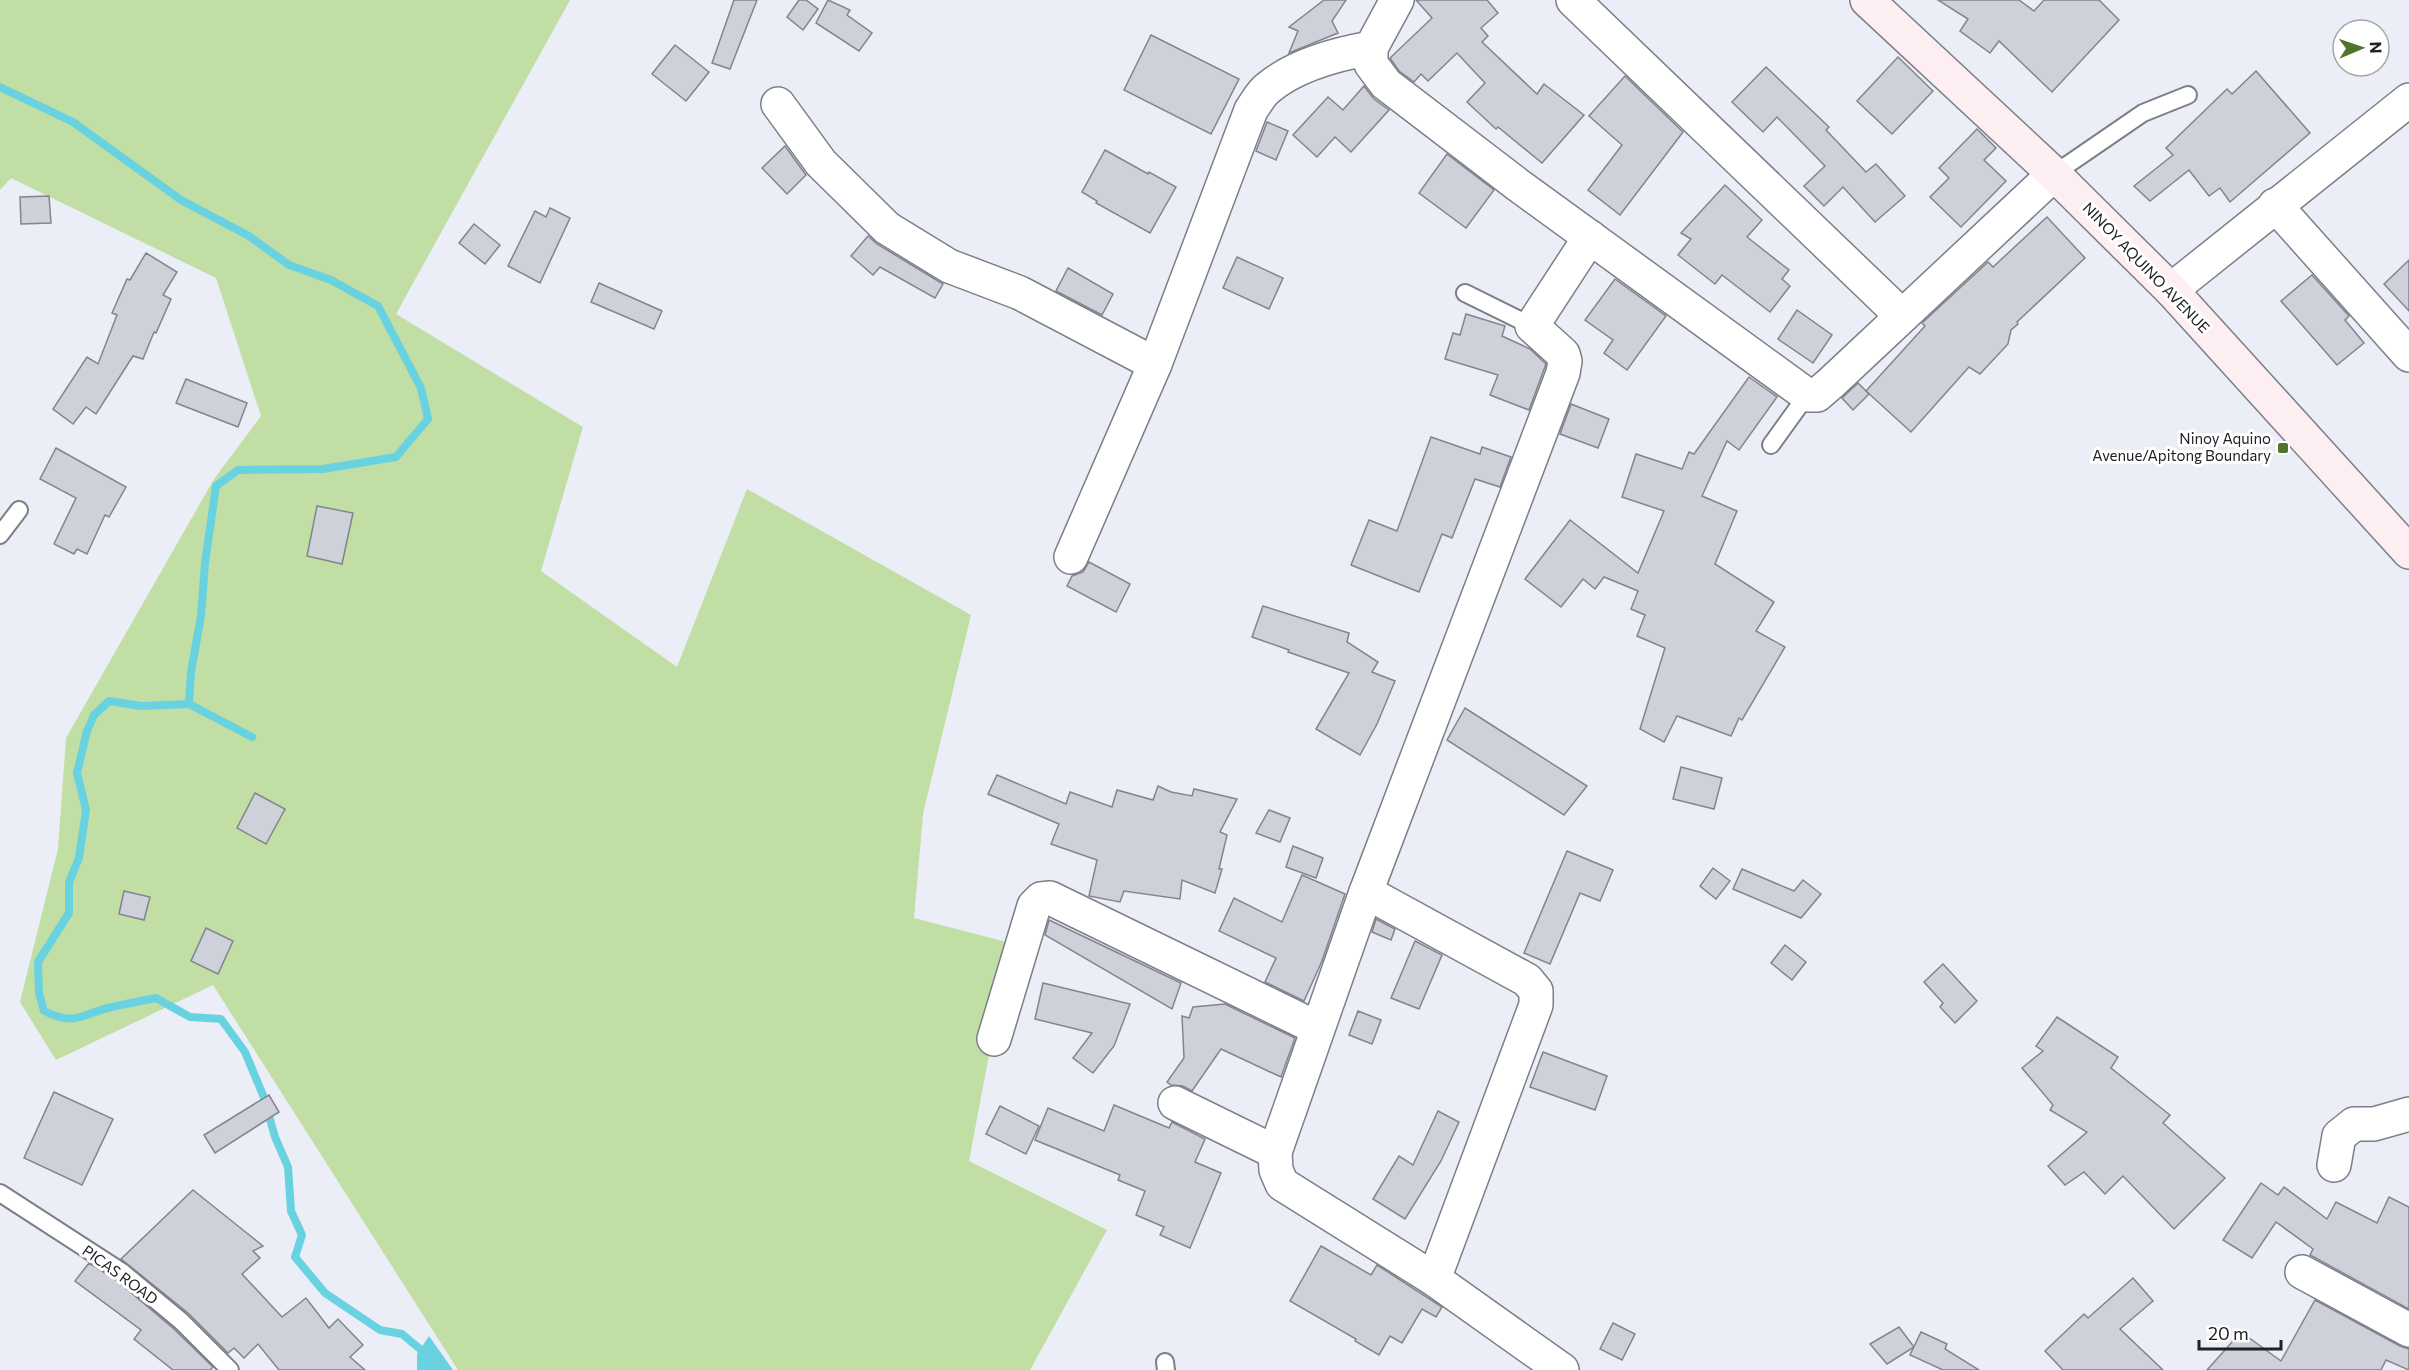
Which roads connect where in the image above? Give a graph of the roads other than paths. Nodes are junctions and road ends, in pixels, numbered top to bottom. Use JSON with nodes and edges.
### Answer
{"nodes":[{"id":1,"x":1396,"y":0,"type":"edge"},
{"id":2,"x":1573,"y":0,"type":"edge"},
{"id":3,"x":1867,"y":0,"type":"edge"},
{"id":4,"x":1371,"y":48,"type":"junction"},
{"id":5,"x":2188,"y":96,"type":"dead end"},
{"id":6,"x":2409,"y":100,"type":"edge"},
{"id":7,"x":778,"y":104,"type":"dead end"},
{"id":8,"x":2054,"y":174,"type":"junction"},
{"id":9,"x":2275,"y":205,"type":"junction"},
{"id":10,"x":1590,"y":237,"type":"junction"},
{"id":11,"x":2171,"y":290,"type":"junction"},
{"id":12,"x":1465,"y":293,"type":"dead end"},
{"id":13,"x":1902,"y":316,"type":"junction"},
{"id":14,"x":1532,"y":326,"type":"junction"},
{"id":15,"x":2409,"y":355,"type":"edge"},
{"id":16,"x":1155,"y":364,"type":"junction"},
{"id":17,"x":1807,"y":395,"type":"junction"},
{"id":18,"x":1771,"y":445,"type":"dead end"},
{"id":19,"x":19,"y":510,"type":"dead end"},
{"id":20,"x":0,"y":535,"type":"edge"},
{"id":21,"x":2409,"y":552,"type":"edge"},
{"id":22,"x":1071,"y":557,"type":"dead end"},
{"id":23,"x":1366,"y":892,"type":"junction"},
{"id":24,"x":1317,"y":1028,"type":"junction"},
{"id":25,"x":994,"y":1039,"type":"dead end"},
{"id":26,"x":1175,"y":1103,"type":"dead end"},
{"id":27,"x":2409,"y":1114,"type":"edge"},
{"id":28,"x":1275,"y":1152,"type":"junction"},
{"id":29,"x":2334,"y":1165,"type":"dead end"},
{"id":30,"x":0,"y":1193,"type":"edge"},
{"id":31,"x":2302,"y":1272,"type":"dead end"},
{"id":32,"x":1434,"y":1279,"type":"junction"},
{"id":33,"x":2409,"y":1330,"type":"edge"},
{"id":34,"x":230,"y":1370,"type":"edge"},
{"id":35,"x":1562,"y":1370,"type":"edge"}],
"edges":[{"from":1,"to":4,"type":"street"},
{"from":2,"to":13,"type":"street"},
{"from":3,"to":8,"type":"main road","name":"NINOY AQUINO AVENUE"},
{"from":4,"to":10,"type":"street"},
{"from":4,"to":16,"type":"street"},
{"from":5,"to":8,"type":"lane"},
{"from":6,"to":9,"type":"street"},
{"from":7,"to":16,"type":"street"},
{"from":8,"to":11,"type":"main road","name":"NINOY AQUINO AVENUE"},
{"from":8,"to":13,"type":"street"},
{"from":9,"to":11,"type":"street"},
{"from":9,"to":15,"type":"street"},
{"from":10,"to":14,"type":"street"},
{"from":10,"to":17,"type":"street"},
{"from":11,"to":21,"type":"main road","name":"NINOY AQUINO AVENUE"},
{"from":12,"to":14,"type":"lane"},
{"from":13,"to":17,"type":"street"},
{"from":14,"to":23,"type":"street"},
{"from":16,"to":22,"type":"street"},
{"from":17,"to":18,"type":"lane"},
{"from":19,"to":20,"type":"lane"},
{"from":23,"to":24,"type":"street"},
{"from":23,"to":32,"type":"street"},
{"from":24,"to":25,"type":"street"},
{"from":24,"to":28,"type":"street"},
{"from":26,"to":28,"type":"street"},
{"from":27,"to":29,"type":"street"},
{"from":28,"to":32,"type":"street"},
{"from":30,"to":34,"type":"lane","name":"PICAS ROAD"},
{"from":31,"to":33,"type":"street"},
{"from":32,"to":35,"type":"street"}]}
